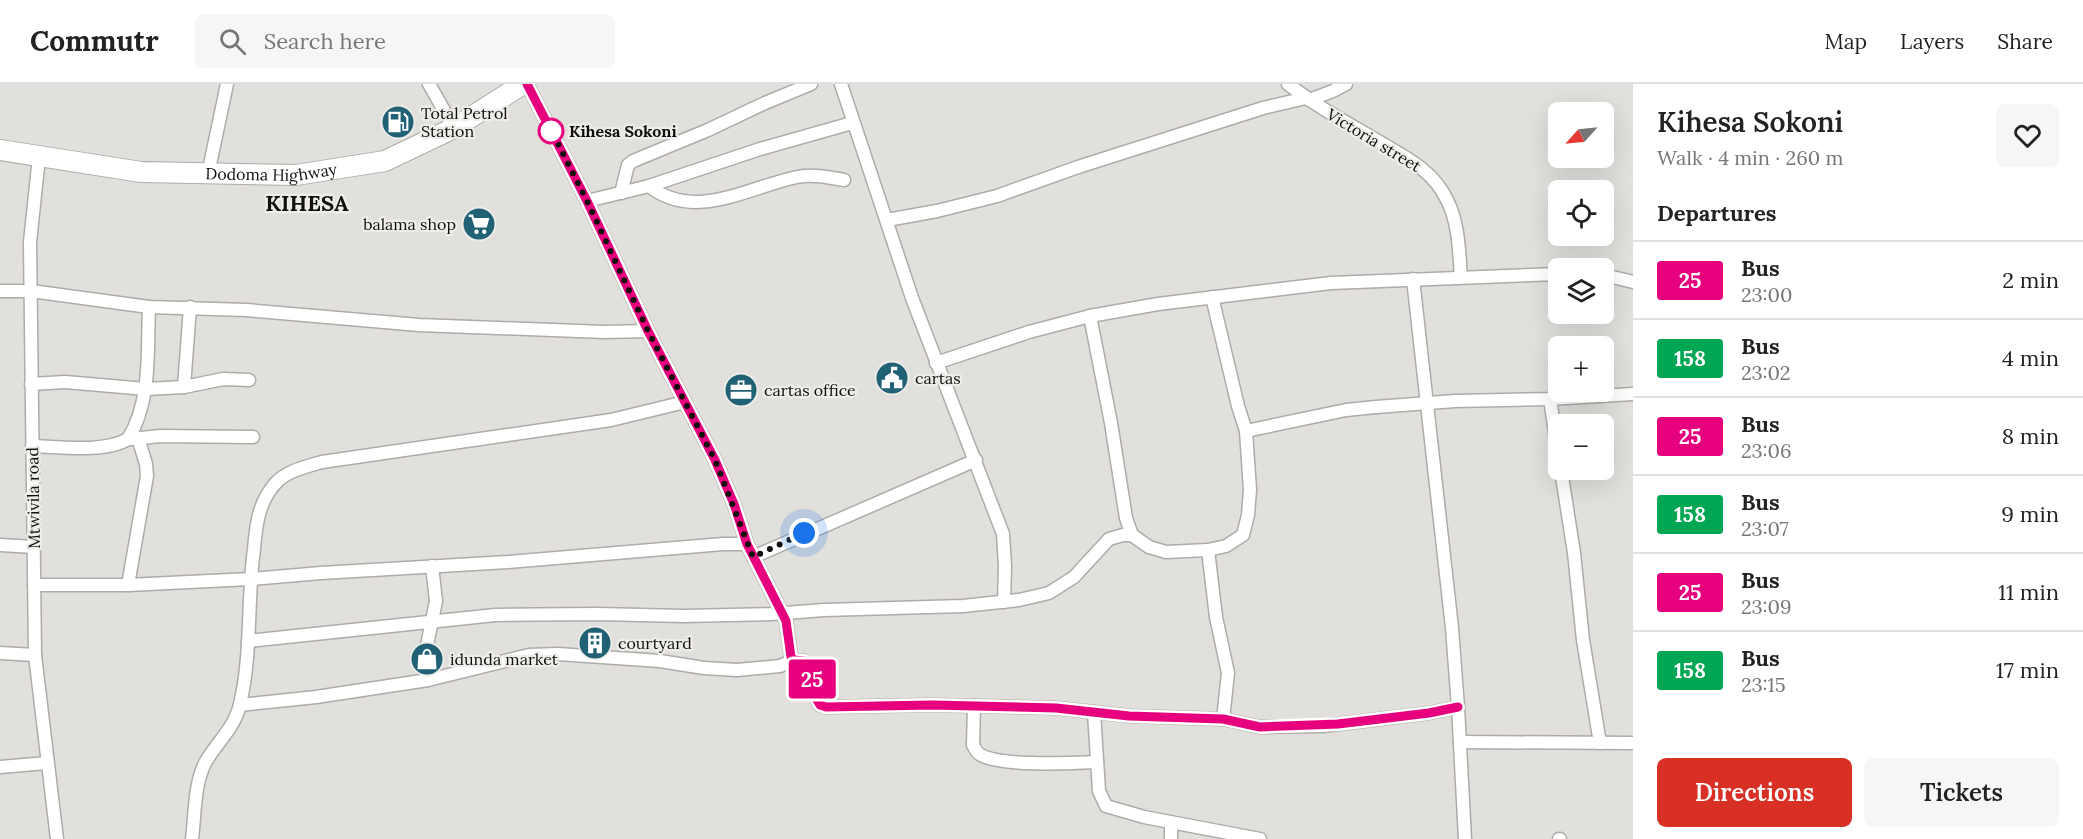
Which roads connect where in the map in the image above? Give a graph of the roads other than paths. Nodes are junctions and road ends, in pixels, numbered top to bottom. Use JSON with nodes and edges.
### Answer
{"nodes":[{"id":1,"x":227,"y":84,"type":"edge"},
{"id":2,"x":429,"y":84,"type":"edge"},
{"id":3,"x":525,"y":84,"type":"edge"},
{"id":4,"x":811,"y":84,"type":"edge"},
{"id":5,"x":841,"y":84,"type":"edge"},
{"id":6,"x":1288,"y":84,"type":"edge"},
{"id":7,"x":1346,"y":84,"type":"edge"},
{"id":8,"x":1307,"y":99,"type":"junction"},
{"id":9,"x":852,"y":123,"type":"junction"},
{"id":10,"x":454,"y":128,"type":"junction"},
{"id":11,"x":0,"y":150,"type":"edge"},
{"id":12,"x":39,"y":157,"type":"junction"},
{"id":13,"x":208,"y":174,"type":"junction"},
{"id":14,"x":844,"y":180,"type":"dead end"},
{"id":15,"x":649,"y":186,"type":"junction"},
{"id":16,"x":621,"y":194,"type":"junction"},
{"id":17,"x":587,"y":201,"type":"junction"},
{"id":18,"x":887,"y":220,"type":"junction"},
{"id":19,"x":1548,"y":274,"type":"edge"},
{"id":20,"x":1461,"y":277,"type":"junction"},
{"id":21,"x":1614,"y":277,"type":"edge"},
{"id":22,"x":1413,"y":279,"type":"junction"},
{"id":23,"x":1633,"y":282,"type":"edge"},
{"id":24,"x":0,"y":291,"type":"edge"},
{"id":25,"x":31,"y":291,"type":"junction"},
{"id":26,"x":1212,"y":297,"type":"junction"},
{"id":27,"x":149,"y":307,"type":"junction"},
{"id":28,"x":190,"y":307,"type":"junction"},
{"id":29,"x":1090,"y":316,"type":"junction"},
{"id":30,"x":648,"y":331,"type":"junction"},
{"id":31,"x":936,"y":363,"type":"junction"},
{"id":32,"x":249,"y":380,"type":"dead end"},
{"id":33,"x":31,"y":384,"type":"junction"},
{"id":34,"x":184,"y":387,"type":"junction"},
{"id":35,"x":146,"y":389,"type":"junction"},
{"id":36,"x":1633,"y":394,"type":"edge"},
{"id":37,"x":1614,"y":395,"type":"edge"},
{"id":38,"x":1548,"y":399,"type":"edge"},
{"id":39,"x":685,"y":402,"type":"junction"},
{"id":40,"x":1428,"y":403,"type":"junction"},
{"id":41,"x":1246,"y":431,"type":"junction"},
{"id":42,"x":253,"y":437,"type":"dead end"},
{"id":43,"x":133,"y":438,"type":"junction"},
{"id":44,"x":32,"y":446,"type":"junction"},
{"id":45,"x":976,"y":460,"type":"junction"},
{"id":46,"x":1563,"y":480,"type":"edge"},
{"id":47,"x":1132,"y":535,"type":"junction"},
{"id":48,"x":747,"y":544,"type":"junction"},
{"id":49,"x":0,"y":545,"type":"edge"},
{"id":50,"x":34,"y":547,"type":"junction"},
{"id":51,"x":1208,"y":550,"type":"junction"},
{"id":52,"x":753,"y":557,"type":"junction"},
{"id":53,"x":432,"y":566,"type":"junction"},
{"id":54,"x":250,"y":579,"type":"junction"},
{"id":55,"x":34,"y":585,"type":"junction"},
{"id":56,"x":128,"y":585,"type":"junction"},
{"id":57,"x":1004,"y":602,"type":"junction"},
{"id":58,"x":782,"y":613,"type":"junction"},
{"id":59,"x":434,"y":620,"type":"junction"},
{"id":60,"x":248,"y":641,"type":"junction"},
{"id":61,"x":0,"y":653,"type":"edge"},
{"id":62,"x":35,"y":655,"type":"junction"},
{"id":63,"x":794,"y":660,"type":"junction"},
{"id":64,"x":428,"y":680,"type":"junction"},
{"id":65,"x":240,"y":705,"type":"junction"},
{"id":66,"x":974,"y":706,"type":"junction"},
{"id":67,"x":1458,"y":707,"type":"junction"},
{"id":68,"x":1094,"y":712,"type":"junction"},
{"id":69,"x":1223,"y":719,"type":"junction"},
{"id":70,"x":1460,"y":742,"type":"junction"},
{"id":71,"x":1600,"y":743,"type":"junction"},
{"id":72,"x":1633,"y":743,"type":"edge"},
{"id":73,"x":1097,"y":762,"type":"junction"},
{"id":74,"x":47,"y":763,"type":"junction"},
{"id":75,"x":0,"y":767,"type":"edge"},
{"id":76,"x":1172,"y":823,"type":"junction"},
{"id":77,"x":57,"y":839,"type":"edge"},
{"id":78,"x":192,"y":839,"type":"edge"},
{"id":79,"x":1171,"y":839,"type":"edge"},
{"id":80,"x":1260,"y":839,"type":"edge"},
{"id":81,"x":1465,"y":839,"type":"edge"}],
"edges":[{"from":1,"to":13,"type":"street"},
{"from":2,"to":10,"type":"street"},
{"from":3,"to":10,"type":"highway","name":"Dodoma Highway"},
{"from":3,"to":17,"type":"street"},
{"from":4,"to":16,"type":"street"},
{"from":5,"to":9,"type":"street"},
{"from":6,"to":8,"type":"street","name":"Victoria street"},
{"from":7,"to":8,"type":"street"},
{"from":8,"to":18,"type":"street"},
{"from":8,"to":20,"type":"street","name":"Victoria street"},
{"from":9,"to":15,"type":"street"},
{"from":9,"to":18,"type":"street"},
{"from":10,"to":13,"type":"highway","name":"Dodoma Highway"},
{"from":11,"to":12,"type":"highway","name":"Dodoma Highway"},
{"from":12,"to":13,"type":"highway","name":"Dodoma Highway"},
{"from":12,"to":25,"type":"street","name":"Mtwivila road"},
{"from":14,"to":15,"type":"street"},
{"from":15,"to":16,"type":"street"},
{"from":16,"to":17,"type":"street"},
{"from":17,"to":30,"type":"street"},
{"from":18,"to":31,"type":"street"},
{"from":19,"to":20,"type":"street"},
{"from":20,"to":22,"type":"street"},
{"from":21,"to":23,"type":"street"},
{"from":22,"to":26,"type":"street"},
{"from":22,"to":40,"type":"street"},
{"from":24,"to":25,"type":"street"},
{"from":25,"to":27,"type":"street"},
{"from":25,"to":33,"type":"street","name":"Mtwivila road"},
{"from":26,"to":29,"type":"street"},
{"from":26,"to":41,"type":"street"},
{"from":27,"to":28,"type":"street"},
{"from":27,"to":35,"type":"street"},
{"from":28,"to":30,"type":"street"},
{"from":28,"to":34,"type":"street"},
{"from":29,"to":31,"type":"street"},
{"from":29,"to":47,"type":"street"},
{"from":30,"to":39,"type":"street"},
{"from":31,"to":45,"type":"street"},
{"from":32,"to":34,"type":"street"},
{"from":33,"to":35,"type":"street"},
{"from":33,"to":44,"type":"street","name":"Mtwivila road"},
{"from":34,"to":35,"type":"street"},
{"from":35,"to":43,"type":"street"},
{"from":36,"to":37,"type":"street"},
{"from":38,"to":40,"type":"street"},
{"from":39,"to":48,"type":"street"},
{"from":39,"to":54,"type":"street"},
{"from":40,"to":41,"type":"street"},
{"from":40,"to":67,"type":"street"},
{"from":41,"to":51,"type":"street"},
{"from":42,"to":43,"type":"street"},
{"from":43,"to":44,"type":"street"},
{"from":43,"to":56,"type":"street"},
{"from":44,"to":50,"type":"street","name":"Mtwivila road"},
{"from":45,"to":52,"type":"street"},
{"from":45,"to":57,"type":"street"},
{"from":46,"to":71,"type":"street"},
{"from":47,"to":51,"type":"street"},
{"from":47,"to":57,"type":"street"},
{"from":48,"to":52,"type":"street"},
{"from":48,"to":53,"type":"street"},
{"from":49,"to":50,"type":"street"},
{"from":50,"to":55,"type":"street","name":"Mtwivila road"},
{"from":51,"to":69,"type":"street"},
{"from":52,"to":58,"type":"street"},
{"from":53,"to":54,"type":"street"},
{"from":53,"to":59,"type":"street"},
{"from":54,"to":56,"type":"street"},
{"from":54,"to":60,"type":"street"},
{"from":55,"to":56,"type":"street"},
{"from":55,"to":62,"type":"street","name":"Mtwivila road"},
{"from":57,"to":58,"type":"street"},
{"from":58,"to":59,"type":"street"},
{"from":58,"to":63,"type":"street"},
{"from":59,"to":60,"type":"street"},
{"from":59,"to":64,"type":"street"},
{"from":60,"to":65,"type":"street"},
{"from":61,"to":62,"type":"street"},
{"from":62,"to":74,"type":"street","name":"Mtwivila road"},
{"from":63,"to":64,"type":"street"},
{"from":63,"to":66,"type":"street"},
{"from":64,"to":65,"type":"street"},
{"from":65,"to":78,"type":"street"},
{"from":66,"to":68,"type":"street"},
{"from":66,"to":73,"type":"street"},
{"from":67,"to":69,"type":"street"},
{"from":67,"to":70,"type":"street"},
{"from":68,"to":69,"type":"street"},
{"from":68,"to":73,"type":"street"},
{"from":70,"to":71,"type":"street"},
{"from":70,"to":81,"type":"street"},
{"from":71,"to":72,"type":"street"},
{"from":73,"to":76,"type":"street"},
{"from":74,"to":75,"type":"street"},
{"from":74,"to":77,"type":"street","name":"Mtwivila road"},
{"from":76,"to":79,"type":"street"},
{"from":76,"to":80,"type":"street"}]}
